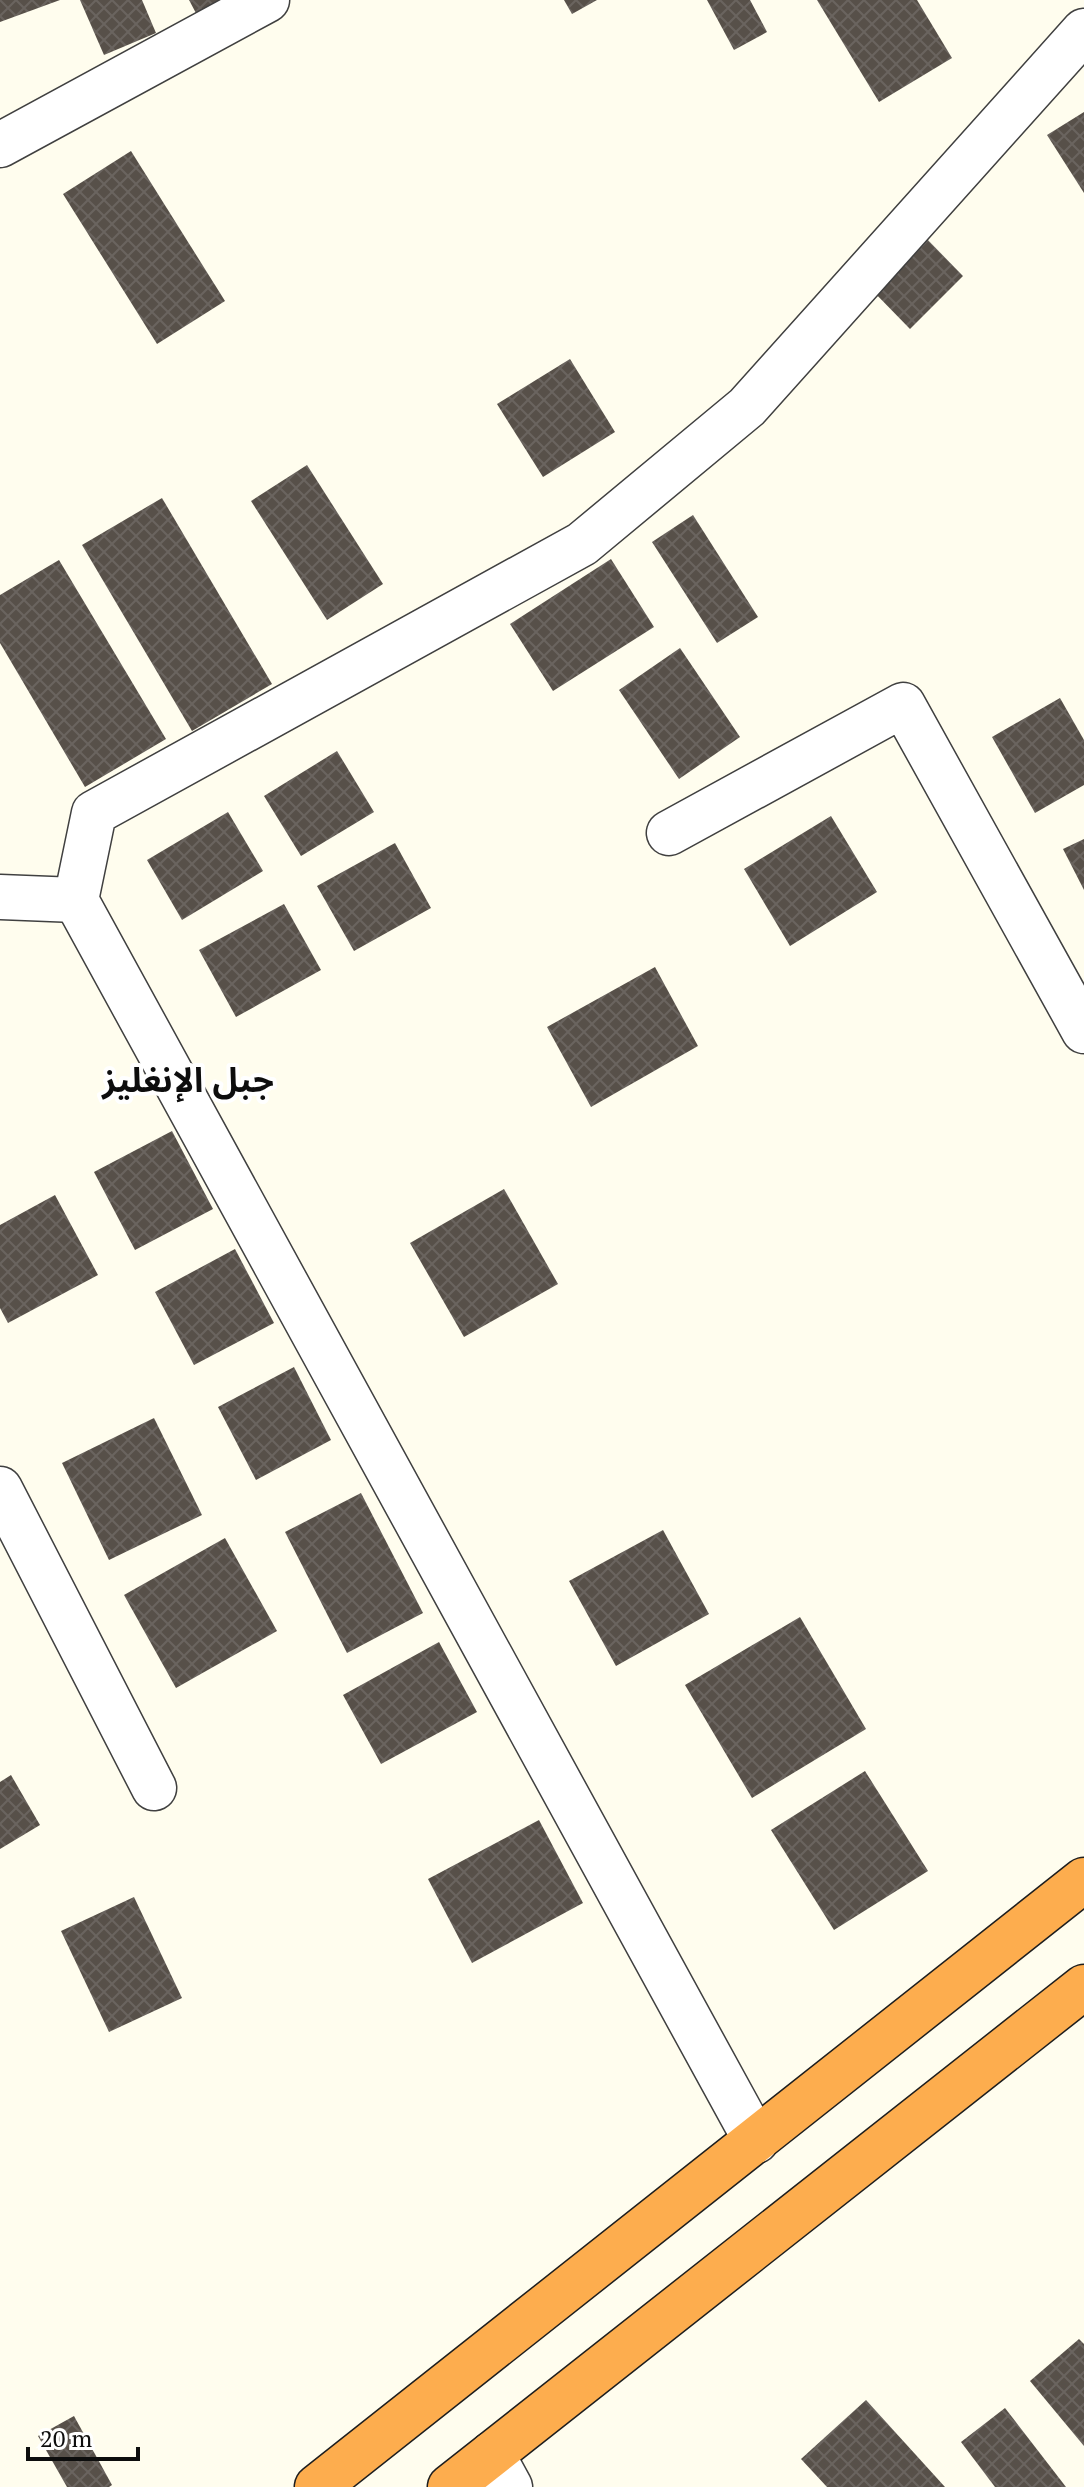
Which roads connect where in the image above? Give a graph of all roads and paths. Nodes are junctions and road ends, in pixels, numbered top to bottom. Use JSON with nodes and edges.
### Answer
{"nodes":[{"id":1,"x":267,"y":0,"type":"edge"},
{"id":2,"x":1084,"y":31,"type":"edge"},
{"id":3,"x":0,"y":145,"type":"edge"},
{"id":4,"x":669,"y":833,"type":"dead end"},
{"id":5,"x":0,"y":897,"type":"edge"},
{"id":6,"x":76,"y":900,"type":"junction"},
{"id":7,"x":1084,"y":1031,"type":"edge"},
{"id":8,"x":0,"y":1489,"type":"edge"},
{"id":9,"x":154,"y":1788,"type":"dead end"},
{"id":10,"x":1084,"y":1880,"type":"edge"},
{"id":11,"x":1084,"y":1987,"type":"edge"},
{"id":12,"x":756,"y":2141,"type":"junction"},
{"id":13,"x":501,"y":2471,"type":"edge"},
{"id":14,"x":317,"y":2487,"type":"edge"},
{"id":15,"x":450,"y":2487,"type":"edge"}],
"edges":[{"from":1,"to":3,"type":"street"},
{"from":2,"to":6,"type":"street"},
{"from":4,"to":7,"type":"street"},
{"from":5,"to":6,"type":"street"},
{"from":6,"to":12,"type":"street"},
{"from":8,"to":9,"type":"street"},
{"from":10,"to":12,"type":"highway"},
{"from":11,"to":13,"type":"highway"},
{"from":12,"to":14,"type":"highway"},
{"from":13,"to":15,"type":"highway"}]}
